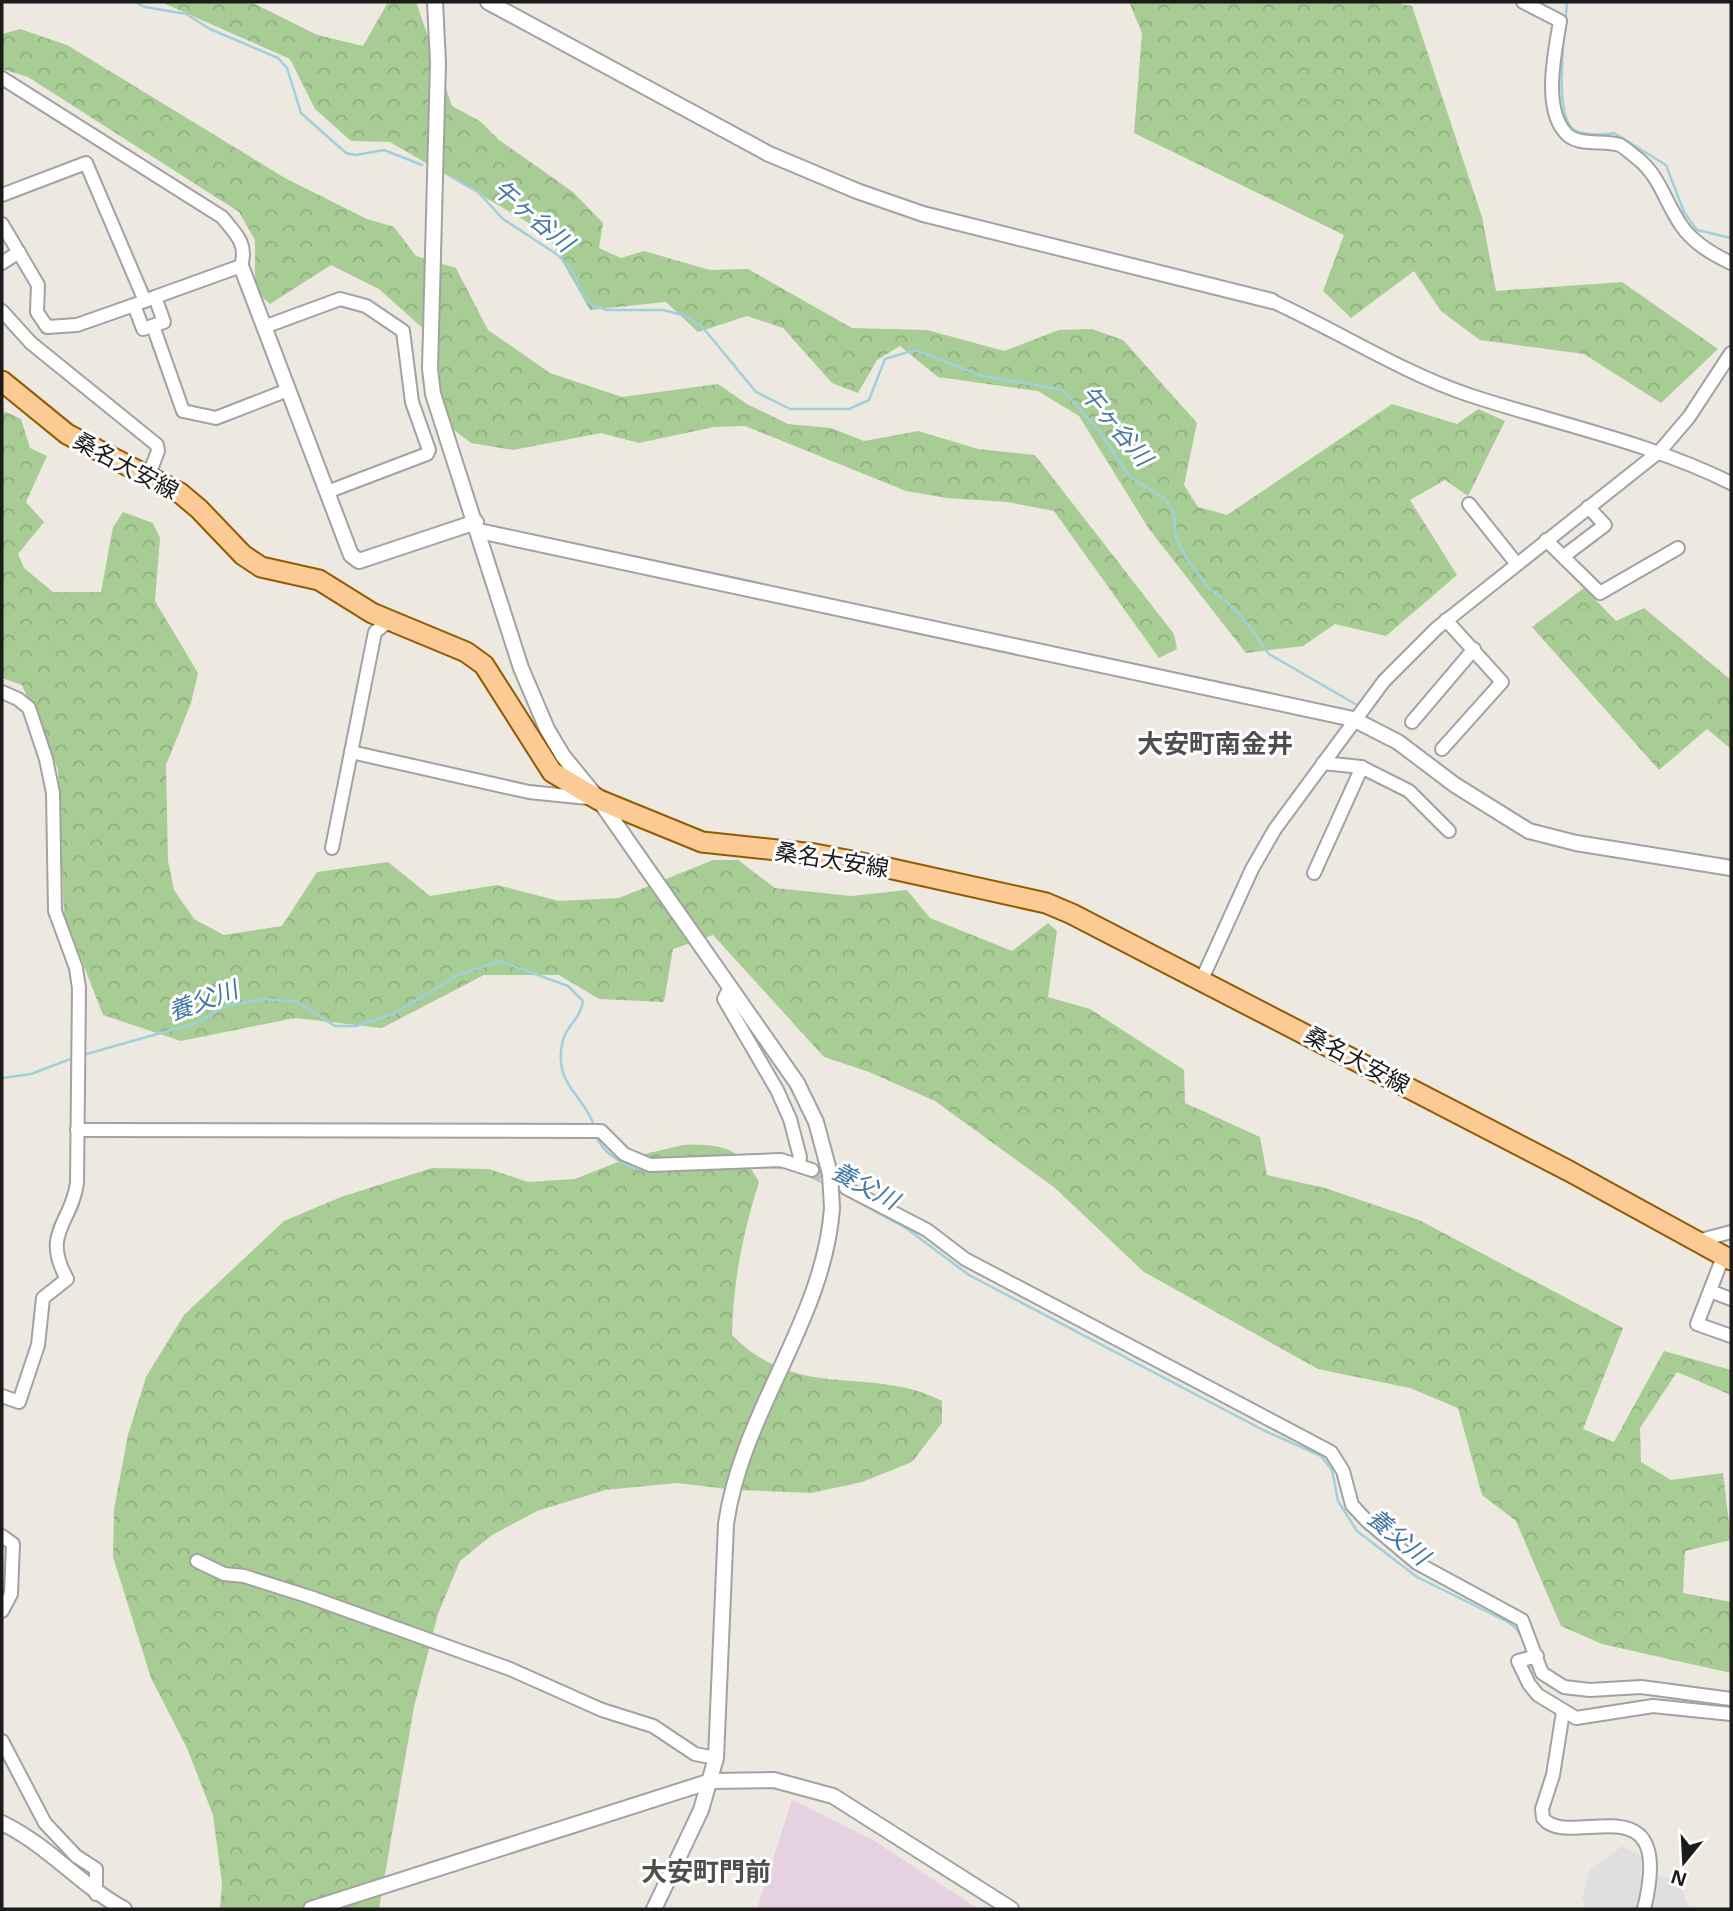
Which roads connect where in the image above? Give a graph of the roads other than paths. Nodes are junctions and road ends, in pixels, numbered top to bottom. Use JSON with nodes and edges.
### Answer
{"nodes":[{"id":1,"x":435,"y":2,"type":"edge"},
{"id":2,"x":488,"y":2,"type":"edge"},
{"id":3,"x":1523,"y":2,"type":"edge"},
{"id":4,"x":2,"y":78,"type":"edge"},
{"id":5,"x":2,"y":195,"type":"edge"},
{"id":6,"x":2,"y":223,"type":"edge"},
{"id":7,"x":19,"y":252,"type":"junction"},
{"id":8,"x":2,"y":263,"type":"edge"},
{"id":9,"x":1731,"y":263,"type":"edge"},
{"id":10,"x":241,"y":267,"type":"junction"},
{"id":11,"x":145,"y":301,"type":"junction"},
{"id":12,"x":1272,"y":301,"type":"joint"},
{"id":13,"x":2,"y":311,"type":"edge"},
{"id":14,"x":153,"y":326,"type":"junction"},
{"id":15,"x":264,"y":327,"type":"junction"},
{"id":16,"x":1731,"y":353,"type":"edge"},
{"id":17,"x":2,"y":381,"type":"edge"},
{"id":18,"x":288,"y":390,"type":"junction"},
{"id":19,"x":1660,"y":451,"type":"junction"},
{"id":20,"x":148,"y":477,"type":"junction"},
{"id":21,"x":1731,"y":483,"type":"edge"},
{"id":22,"x":327,"y":492,"type":"junction"},
{"id":23,"x":1469,"y":504,"type":"dead end"},
{"id":24,"x":1588,"y":507,"type":"junction"},
{"id":25,"x":477,"y":526,"type":"junction"},
{"id":26,"x":1546,"y":540,"type":"junction"},
{"id":27,"x":1678,"y":548,"type":"dead end"},
{"id":28,"x":1564,"y":556,"type":"junction"},
{"id":29,"x":1516,"y":563,"type":"junction"},
{"id":30,"x":1446,"y":620,"type":"junction"},
{"id":31,"x":388,"y":621,"type":"junction"},
{"id":32,"x":1474,"y":649,"type":"junction"},
{"id":33,"x":2,"y":692,"type":"edge"},
{"id":34,"x":1353,"y":719,"type":"junction"},
{"id":35,"x":1412,"y":722,"type":"dead end"},
{"id":36,"x":1442,"y":749,"type":"dead end"},
{"id":37,"x":351,"y":752,"type":"junction"},
{"id":38,"x":1324,"y":763,"type":"junction"},
{"id":39,"x":1362,"y":767,"type":"junction"},
{"id":40,"x":599,"y":800,"type":"junction"},
{"id":41,"x":1449,"y":831,"type":"dead end"},
{"id":42,"x":332,"y":848,"type":"dead end"},
{"id":43,"x":1731,"y":868,"type":"edge"},
{"id":44,"x":1314,"y":873,"type":"dead end"},
{"id":45,"x":1202,"y":979,"type":"junction"},
{"id":46,"x":733,"y":991,"type":"junction"},
{"id":47,"x":77,"y":1130,"type":"junction"},
{"id":48,"x":799,"y":1164,"type":"junction"},
{"id":49,"x":812,"y":1170,"type":"tunnel mouth"},
{"id":50,"x":846,"y":1188,"type":"tunnel mouth"},
{"id":51,"x":1731,"y":1232,"type":"edge"},
{"id":52,"x":1693,"y":1242,"type":"junction"},
{"id":53,"x":1727,"y":1259,"type":"edge"},
{"id":54,"x":1710,"y":1291,"type":"junction"},
{"id":55,"x":1731,"y":1299,"type":"edge"},
{"id":56,"x":1731,"y":1336,"type":"edge"},
{"id":57,"x":2,"y":1396,"type":"edge"},
{"id":58,"x":2,"y":1536,"type":"edge"},
{"id":59,"x":197,"y":1561,"type":"dead end"},
{"id":60,"x":2,"y":1611,"type":"edge"},
{"id":61,"x":1535,"y":1657,"type":"junction"},
{"id":62,"x":1731,"y":1699,"type":"edge"},
{"id":63,"x":1563,"y":1712,"type":"junction"},
{"id":64,"x":1731,"y":1714,"type":"edge"},
{"id":65,"x":2,"y":1741,"type":"edge"},
{"id":66,"x":716,"y":1758,"type":"junction"},
{"id":67,"x":711,"y":1780,"type":"junction"},
{"id":68,"x":2,"y":1823,"type":"edge"},
{"id":69,"x":96,"y":1894,"type":"junction"},
{"id":70,"x":97,"y":1909,"type":"edge"},
{"id":71,"x":124,"y":1909,"type":"edge"},
{"id":72,"x":311,"y":1909,"type":"edge"},
{"id":73,"x":654,"y":1909,"type":"edge"},
{"id":74,"x":1011,"y":1909,"type":"edge"},
{"id":75,"x":1644,"y":1909,"type":"edge"}],
"edges":[{"from":1,"to":25,"type":"street"},
{"from":2,"to":12,"type":"street"},
{"from":3,"to":9,"type":"street"},
{"from":4,"to":10,"type":"street"},
{"from":5,"to":11,"type":"street"},
{"from":6,"to":7,"type":"street"},
{"from":7,"to":8,"type":"street"},
{"from":7,"to":11,"type":"street"},
{"from":10,"to":11,"type":"street"},
{"from":10,"to":15,"type":"street"},
{"from":11,"to":14,"type":"street"},
{"from":11,"to":14,"type":"street"},
{"from":12,"to":19,"type":"street"},
{"from":13,"to":20,"type":"street"},
{"from":14,"to":18,"type":"street"},
{"from":15,"to":18,"type":"street"},
{"from":15,"to":22,"type":"street"},
{"from":16,"to":19,"type":"street"},
{"from":17,"to":20,"type":"main road","name":"桑名大安線"},
{"from":18,"to":22,"type":"street"},
{"from":19,"to":21,"type":"street"},
{"from":19,"to":24,"type":"street"},
{"from":20,"to":31,"type":"main road","name":"桑名大安線"},
{"from":22,"to":25,"type":"street"},
{"from":23,"to":29,"type":"street"},
{"from":24,"to":26,"type":"street"},
{"from":24,"to":28,"type":"street"},
{"from":25,"to":34,"type":"street"},
{"from":25,"to":40,"type":"street"},
{"from":26,"to":28,"type":"street"},
{"from":26,"to":29,"type":"street"},
{"from":27,"to":28,"type":"street"},
{"from":29,"to":30,"type":"street"},
{"from":30,"to":32,"type":"street"},
{"from":30,"to":34,"type":"street"},
{"from":31,"to":37,"type":"street"},
{"from":31,"to":40,"type":"main road","name":"桑名大安線"},
{"from":32,"to":35,"type":"street"},
{"from":32,"to":36,"type":"street"},
{"from":33,"to":47,"type":"street"},
{"from":34,"to":38,"type":"street"},
{"from":34,"to":43,"type":"street"},
{"from":37,"to":40,"type":"street"},
{"from":37,"to":42,"type":"street"},
{"from":38,"to":39,"type":"street"},
{"from":38,"to":45,"type":"street"},
{"from":39,"to":41,"type":"street"},
{"from":39,"to":44,"type":"street"},
{"from":40,"to":45,"type":"main road","name":"桑名大安線"},
{"from":40,"to":46,"type":"street"},
{"from":45,"to":52,"type":"main road","name":"桑名大安線"},
{"from":46,"to":48,"type":"street"},
{"from":46,"to":66,"type":"street","bridge":true},
{"from":47,"to":48,"type":"street"},
{"from":47,"to":57,"type":"street"},
{"from":48,"to":49,"type":"street"},
{"from":50,"to":61,"type":"street"},
{"from":51,"to":52,"type":"street"},
{"from":52,"to":53,"type":"main road","name":"桑名大安線"},
{"from":53,"to":54,"type":"street"},
{"from":54,"to":55,"type":"street"},
{"from":54,"to":56,"type":"street"},
{"from":58,"to":60,"type":"street"},
{"from":59,"to":66,"type":"street"},
{"from":61,"to":62,"type":"street"},
{"from":61,"to":63,"type":"street"},
{"from":63,"to":64,"type":"street"},
{"from":63,"to":75,"type":"street"},
{"from":65,"to":69,"type":"street"},
{"from":66,"to":67,"type":"street"},
{"from":67,"to":72,"type":"street"},
{"from":67,"to":73,"type":"street"},
{"from":67,"to":74,"type":"street"},
{"from":68,"to":69,"type":"street"},
{"from":69,"to":70,"type":"street"},
{"from":69,"to":71,"type":"street"}]}
